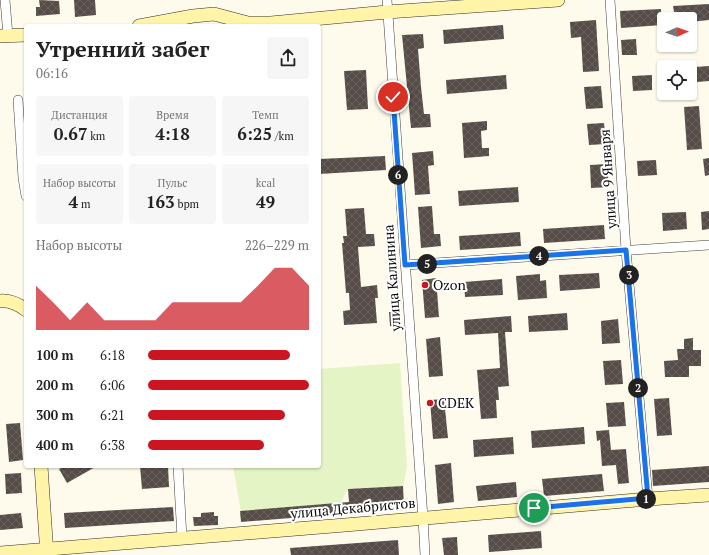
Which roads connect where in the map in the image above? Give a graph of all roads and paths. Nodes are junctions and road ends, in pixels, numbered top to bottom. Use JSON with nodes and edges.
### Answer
{"nodes":[{"id":1,"x":6,"y":0,"type":"edge"},
{"id":2,"x":558,"y":0,"type":"edge"},
{"id":3,"x":610,"y":0,"type":"edge"},
{"id":4,"x":387,"y":6,"type":"edge"},
{"id":5,"x":150,"y":24,"type":"edge"},
{"id":6,"x":24,"y":34,"type":"edge"},
{"id":7,"x":4,"y":36,"type":"edge"},
{"id":8,"x":18,"y":100,"type":"dead end"},
{"id":9,"x":24,"y":184,"type":"edge"},
{"id":10,"x":709,"y":245,"type":"edge"},
{"id":11,"x":626,"y":250,"type":"junction"},
{"id":12,"x":405,"y":265,"type":"junction"},
{"id":13,"x":0,"y":301,"type":"edge"},
{"id":14,"x":24,"y":309,"type":"edge"},
{"id":15,"x":41,"y":468,"type":"edge"},
{"id":16,"x":178,"y":468,"type":"edge"},
{"id":17,"x":709,"y":495,"type":"edge"},
{"id":18,"x":648,"y":498,"type":"junction"},
{"id":19,"x":423,"y":518,"type":"junction"},
{"id":20,"x":182,"y":538,"type":"junction"},
{"id":21,"x":47,"y":552,"type":"edge"},
{"id":22,"x":0,"y":553,"type":"edge"},
{"id":23,"x":425,"y":555,"type":"edge"}],
"edges":[{"from":1,"to":7,"type":"street"},
{"from":2,"to":4,"type":"main road"},
{"from":3,"to":11,"type":"street","name":"улица 9 Января"},
{"from":4,"to":5,"type":"main road"},
{"from":4,"to":12,"type":"street","name":"улица Калинина"},
{"from":6,"to":7,"type":"main road"},
{"from":8,"to":9,"type":"street"},
{"from":10,"to":11,"type":"street"},
{"from":11,"to":12,"type":"street"},
{"from":11,"to":18,"type":"street","name":"улица 9 Января"},
{"from":12,"to":19,"type":"street","name":"улица Калинина"},
{"from":13,"to":14,"type":"main road"},
{"from":15,"to":21,"type":"main road"},
{"from":16,"to":20,"type":"street"},
{"from":17,"to":18,"type":"main road","name":"улица Декабристов"},
{"from":18,"to":19,"type":"main road","name":"улица Декабристов"},
{"from":19,"to":20,"type":"main road","name":"улица Декабристов"},
{"from":19,"to":23,"type":"street","name":"улица Калинина"},
{"from":20,"to":21,"type":"main road","name":"улица Декабристов"},
{"from":21,"to":22,"type":"main road","name":"улица Декабристов"}]}
